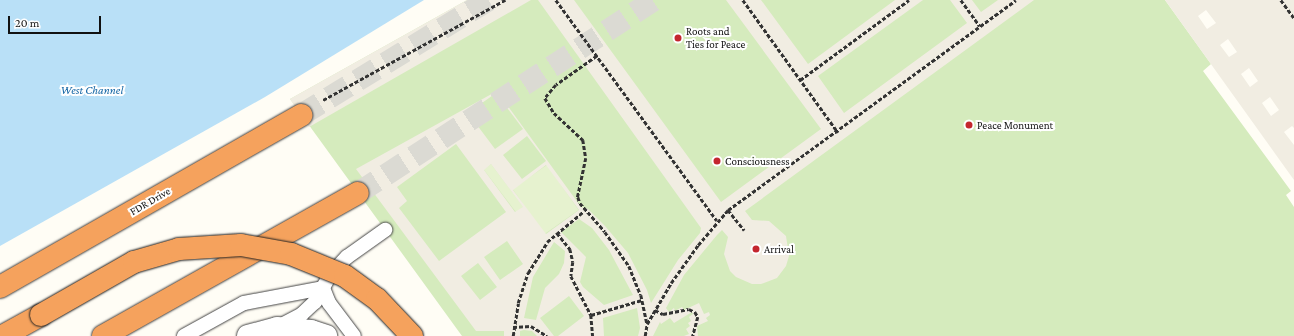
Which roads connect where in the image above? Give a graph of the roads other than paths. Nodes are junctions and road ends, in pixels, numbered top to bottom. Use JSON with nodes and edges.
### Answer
{"nodes":[{"id":1,"x":301,"y":115,"type":"tunnel mouth"},
{"id":2,"x":358,"y":193,"type":"tunnel mouth"},
{"id":3,"x":385,"y":230,"type":"dead end"},
{"id":4,"x":0,"y":287,"type":"edge"},
{"id":5,"x":323,"y":288,"type":"junction"},
{"id":6,"x":277,"y":328,"type":"junction"},
{"id":7,"x":3,"y":336,"type":"edge"},
{"id":8,"x":103,"y":336,"type":"edge"},
{"id":9,"x":184,"y":336,"type":"edge"},
{"id":10,"x":248,"y":336,"type":"edge"},
{"id":11,"x":326,"y":336,"type":"edge"},
{"id":12,"x":354,"y":336,"type":"edge"},
{"id":13,"x":412,"y":336,"type":"edge"}],
"edges":[{"from":1,"to":4,"type":"highway","name":"FDR Drive"},
{"from":2,"to":8,"type":"highway"},
{"from":3,"to":5,"type":"lane"},
{"from":5,"to":6,"type":"lane"},
{"from":5,"to":9,"type":"lane"},
{"from":5,"to":12,"type":"lane"},
{"from":6,"to":10,"type":"street"},
{"from":6,"to":11,"type":"street"},
{"from":7,"to":13,"type":"highway","bridge":true}]}
